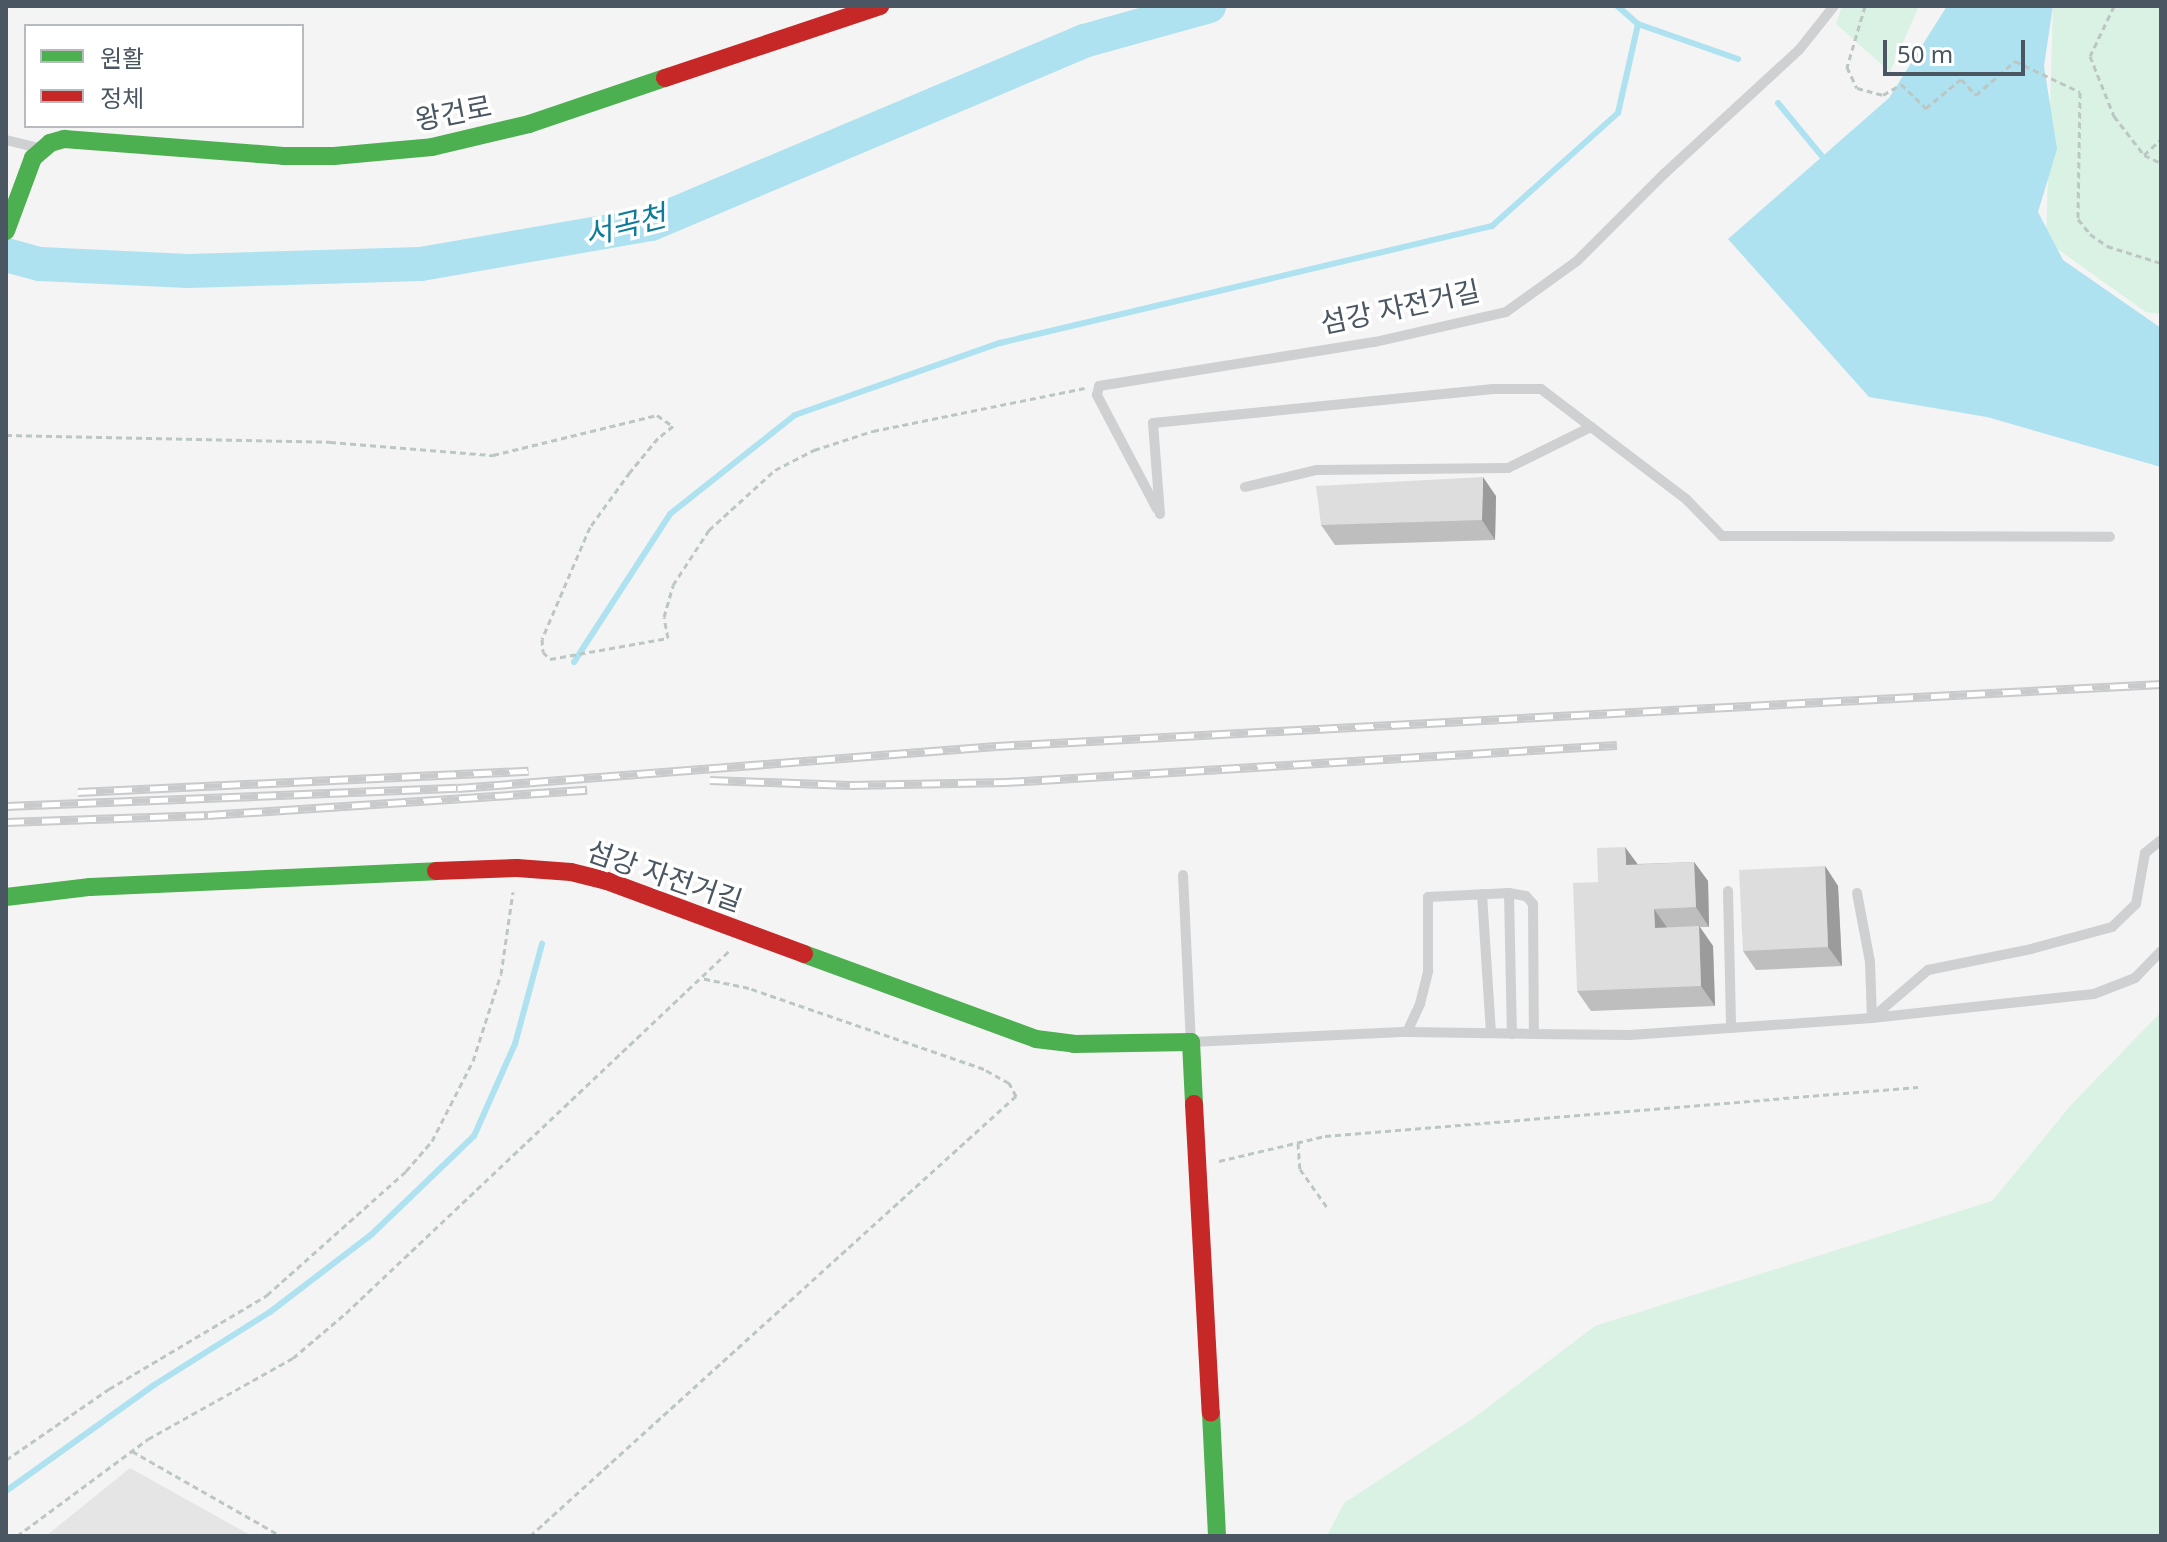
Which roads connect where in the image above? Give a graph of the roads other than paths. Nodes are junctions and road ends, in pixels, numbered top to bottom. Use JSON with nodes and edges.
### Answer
{"nodes":[{"id":1,"x":880,"y":6,"type":"edge"},
{"id":2,"x":1834,"y":6,"type":"edge"},
{"id":3,"x":6,"y":140,"type":"edge"},
{"id":4,"x":41,"y":149,"type":"junction"},
{"id":5,"x":6,"y":231,"type":"edge"},
{"id":6,"x":1591,"y":427,"type":"junction"},
{"id":7,"x":1245,"y":487,"type":"dead end"},
{"id":8,"x":2110,"y":537,"type":"dead end"},
{"id":9,"x":2161,"y":840,"type":"edge"},
{"id":10,"x":1183,"y":875,"type":"dead end"},
{"id":11,"x":1728,"y":891,"type":"dead end"},
{"id":12,"x":1509,"y":893,"type":"junction"},
{"id":13,"x":1857,"y":893,"type":"dead end"},
{"id":14,"x":1482,"y":894,"type":"junction"},
{"id":15,"x":6,"y":897,"type":"edge"},
{"id":16,"x":2161,"y":951,"type":"edge"},
{"id":17,"x":1872,"y":1018,"type":"junction"},
{"id":18,"x":1731,"y":1028,"type":"junction"},
{"id":19,"x":1407,"y":1032,"type":"junction"},
{"id":20,"x":1491,"y":1033,"type":"junction"},
{"id":21,"x":1512,"y":1034,"type":"junction"},
{"id":22,"x":1534,"y":1034,"type":"junction"},
{"id":23,"x":1191,"y":1042,"type":"junction"},
{"id":24,"x":1217,"y":1536,"type":"edge"}],
"edges":[{"from":1,"to":4,"type":"street","name":"왕건로"},
{"from":2,"to":6,"type":"lane","name":"섬강 자전거길"},
{"from":3,"to":4,"type":"lane"},
{"from":4,"to":5,"type":"street"},
{"from":6,"to":7,"type":"lane"},
{"from":6,"to":8,"type":"lane"},
{"from":9,"to":17,"type":"lane"},
{"from":10,"to":23,"type":"lane"},
{"from":11,"to":18,"type":"lane"},
{"from":12,"to":14,"type":"lane"},
{"from":12,"to":21,"type":"lane"},
{"from":12,"to":22,"type":"lane"},
{"from":13,"to":17,"type":"lane"},
{"from":14,"to":19,"type":"lane"},
{"from":14,"to":20,"type":"lane"},
{"from":15,"to":23,"type":"street","name":"섬강 자전거길"},
{"from":16,"to":17,"type":"lane"},
{"from":17,"to":18,"type":"lane"},
{"from":18,"to":22,"type":"lane"},
{"from":19,"to":20,"type":"lane"},
{"from":19,"to":23,"type":"lane"},
{"from":20,"to":21,"type":"lane"},
{"from":21,"to":22,"type":"lane"},
{"from":23,"to":24,"type":"street"}]}
